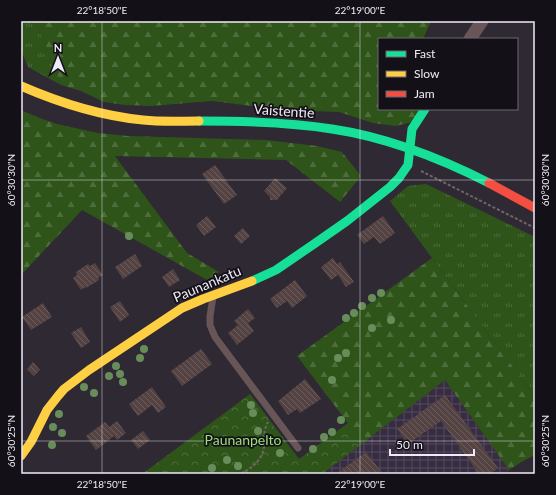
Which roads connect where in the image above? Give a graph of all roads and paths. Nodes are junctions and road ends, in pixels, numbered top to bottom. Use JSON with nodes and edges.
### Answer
{"nodes":[{"id":1,"x":482,"y":21,"type":"edge"},
{"id":2,"x":471,"y":38,"type":"edge"},
{"id":3,"x":21,"y":86,"type":"edge"},
{"id":4,"x":424,"y":110,"type":"edge"},
{"id":5,"x":409,"y":148,"type":"junction"},
{"id":6,"x":408,"y":165,"type":"junction"},
{"id":7,"x":484,"y":196,"type":"dead end"},
{"id":8,"x":482,"y":201,"type":"junction"},
{"id":9,"x":535,"y":208,"type":"edge"},
{"id":10,"x":535,"y":228,"type":"edge"},
{"id":11,"x":214,"y":296,"type":"junction"},
{"id":12,"x":273,"y":415,"type":"junction"},
{"id":13,"x":298,"y":448,"type":"dead end"},
{"id":14,"x":21,"y":456,"type":"edge"},
{"id":15,"x":241,"y":474,"type":"edge"}],
"edges":[{"from":1,"to":2,"type":"street"},
{"from":3,"to":5,"type":"street","name":"Vaistentie"},
{"from":4,"to":5,"type":"street"},
{"from":5,"to":6,"type":"street"},
{"from":5,"to":9,"type":"street","name":"Vaistentie"},
{"from":6,"to":8,"type":"path"},
{"from":6,"to":11,"type":"street","name":"Paunankatu"},
{"from":7,"to":8,"type":"path"},
{"from":8,"to":10,"type":"path"},
{"from":11,"to":12,"type":"lane"},
{"from":11,"to":14,"type":"street","name":"Paunankatu"},
{"from":12,"to":13,"type":"lane"},
{"from":12,"to":15,"type":"path"}]}
